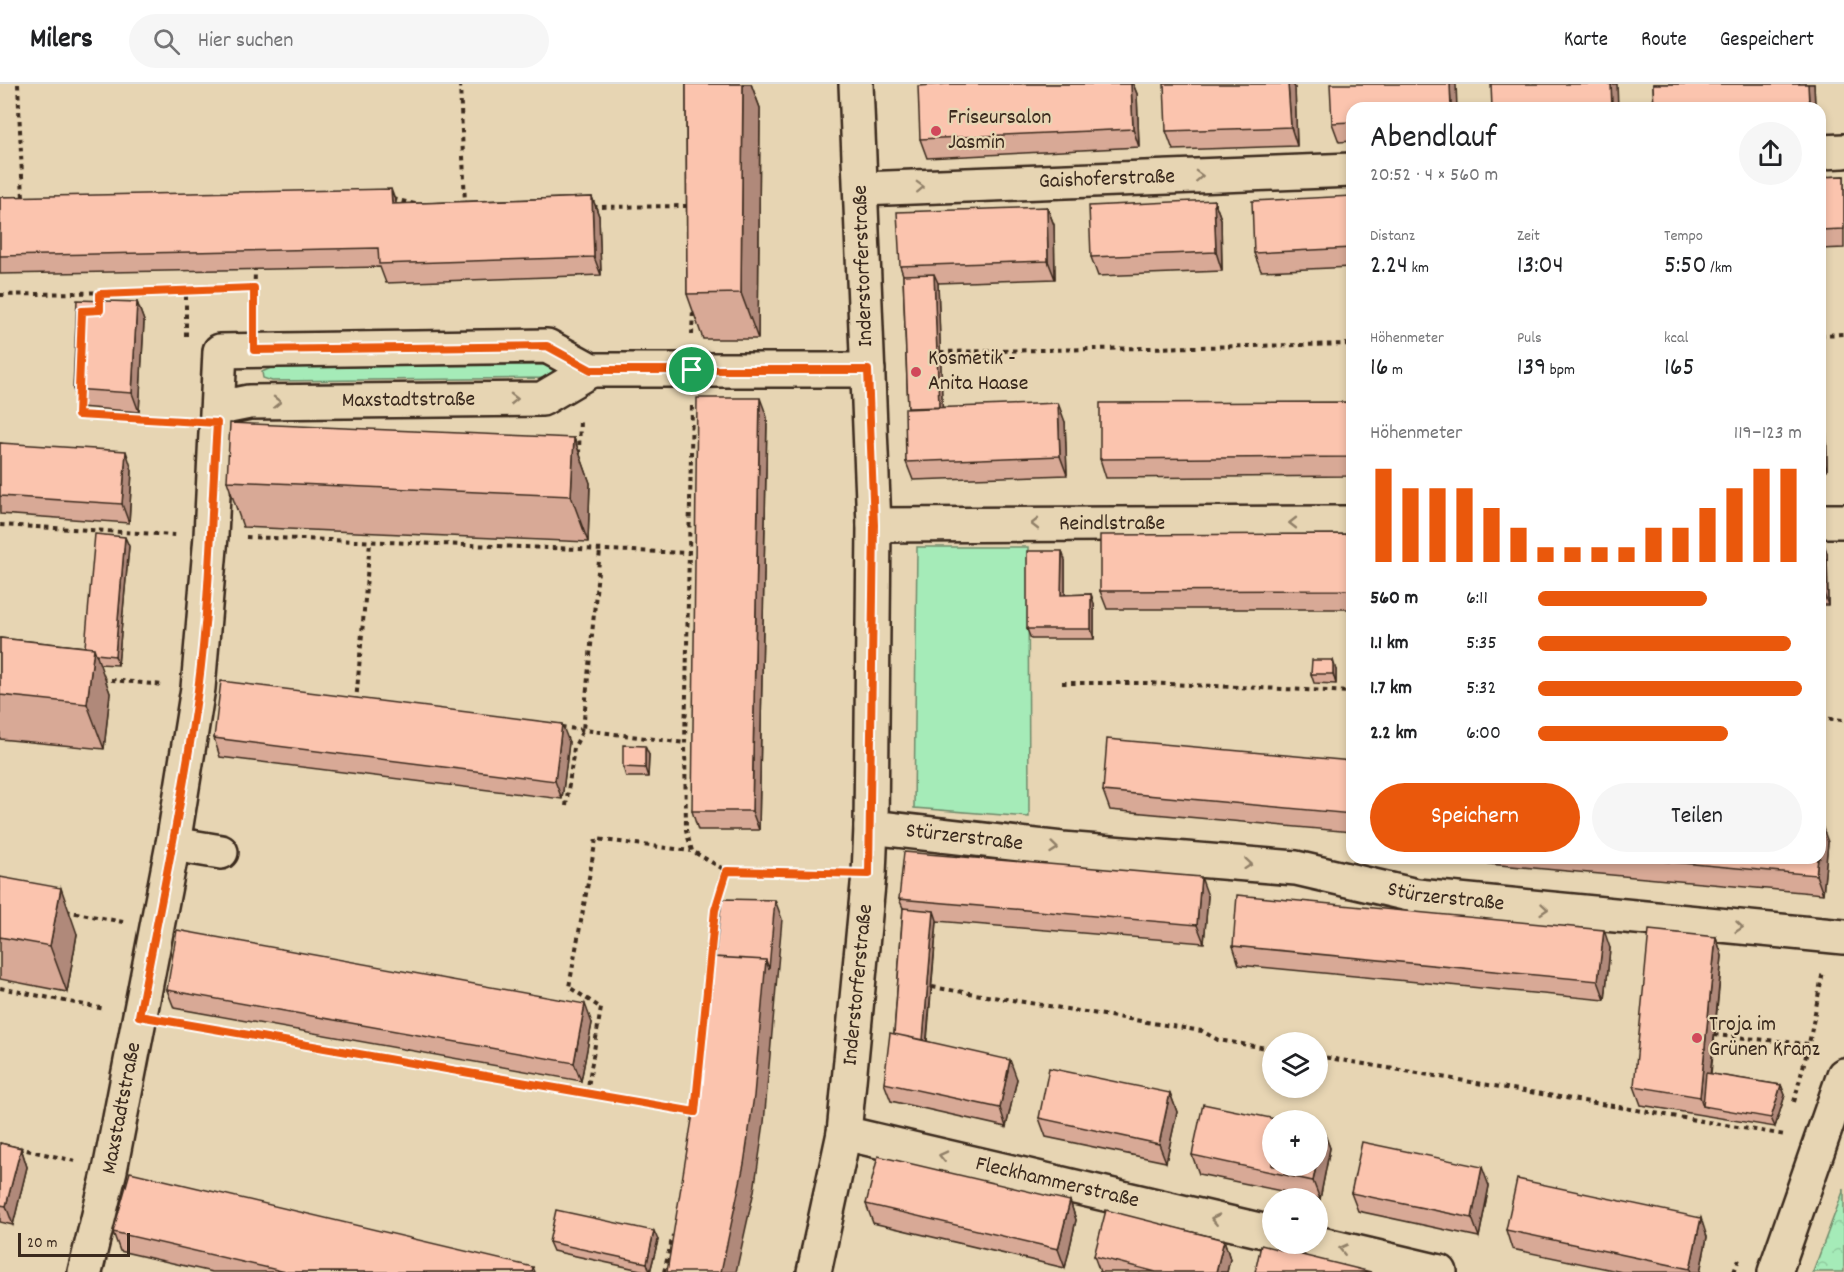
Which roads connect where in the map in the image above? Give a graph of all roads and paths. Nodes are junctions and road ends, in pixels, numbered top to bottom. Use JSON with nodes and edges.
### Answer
{"nodes":[{"id":1,"x":18,"y":84,"type":"edge"},
{"id":2,"x":460,"y":84,"type":"edge"},
{"id":3,"x":856,"y":84,"type":"edge"},
{"id":4,"x":1826,"y":152,"type":"edge"},
{"id":5,"x":1844,"y":152,"type":"edge"},
{"id":6,"x":1346,"y":170,"type":"edge"},
{"id":7,"x":861,"y":189,"type":"junction"},
{"id":8,"x":384,"y":199,"type":"edge"},
{"id":9,"x":24,"y":203,"type":"edge"},
{"id":10,"x":418,"y":205,"type":"edge"},
{"id":11,"x":591,"y":207,"type":"edge"},
{"id":12,"x":456,"y":208,"type":"edge"},
{"id":13,"x":694,"y":217,"type":"edge"},
{"id":14,"x":255,"y":269,"type":"edge"},
{"id":15,"x":254,"y":288,"type":"junction"},
{"id":16,"x":100,"y":294,"type":"junction"},
{"id":17,"x":0,"y":295,"type":"edge"},
{"id":18,"x":693,"y":298,"type":"edge"},
{"id":19,"x":91,"y":310,"type":"edge"},
{"id":20,"x":1844,"y":334,"type":"edge"},
{"id":21,"x":1826,"y":335,"type":"edge"},
{"id":22,"x":1346,"y":344,"type":"edge"},
{"id":23,"x":254,"y":350,"type":"junction"},
{"id":24,"x":940,"y":352,"type":"dead end"},
{"id":25,"x":591,"y":370,"type":"junction"},
{"id":26,"x":692,"y":370,"type":"junction"},
{"id":27,"x":868,"y":370,"type":"junction"},
{"id":28,"x":79,"y":392,"type":"edge"},
{"id":29,"x":218,"y":415,"type":"junction"},
{"id":30,"x":578,"y":462,"type":"dead end"},
{"id":31,"x":1826,"y":521,"type":"edge"},
{"id":32,"x":1844,"y":521,"type":"edge"},
{"id":33,"x":1346,"y":523,"type":"edge"},
{"id":34,"x":0,"y":525,"type":"edge"},
{"id":35,"x":874,"y":525,"type":"junction"},
{"id":36,"x":211,"y":536,"type":"junction"},
{"id":37,"x":370,"y":542,"type":"junction"},
{"id":38,"x":600,"y":550,"type":"junction"},
{"id":39,"x":689,"y":553,"type":"junction"},
{"id":40,"x":90,"y":678,"type":"edge"},
{"id":41,"x":1062,"y":683,"type":"dead end"},
{"id":42,"x":198,"y":688,"type":"junction"},
{"id":43,"x":1346,"y":692,"type":"edge"},
{"id":44,"x":355,"y":706,"type":"edge"},
{"id":45,"x":1826,"y":718,"type":"edge"},
{"id":46,"x":1844,"y":720,"type":"edge"},
{"id":47,"x":560,"y":727,"type":"edge"},
{"id":48,"x":582,"y":730,"type":"junction"},
{"id":49,"x":686,"y":743,"type":"junction"},
{"id":50,"x":566,"y":806,"type":"dead end"},
{"id":51,"x":871,"y":827,"type":"junction"},
{"id":52,"x":173,"y":844,"type":"junction"},
{"id":53,"x":692,"y":851,"type":"junction"},
{"id":54,"x":221,"y":852,"type":"dead end"},
{"id":55,"x":727,"y":871,"type":"junction"},
{"id":56,"x":869,"y":874,"type":"junction"},
{"id":57,"x":59,"y":910,"type":"edge"},
{"id":58,"x":156,"y":928,"type":"junction"},
{"id":59,"x":1837,"y":936,"type":"edge"},
{"id":60,"x":932,"y":987,"type":"dead end"},
{"id":61,"x":0,"y":988,"type":"edge"},
{"id":62,"x":139,"y":1016,"type":"junction"},
{"id":63,"x":703,"y":1029,"type":"edge"},
{"id":64,"x":1714,"y":1035,"type":"dead end"},
{"id":65,"x":1809,"y":1044,"type":"junction"},
{"id":66,"x":1262,"y":1047,"type":"edge"},
{"id":67,"x":1328,"y":1058,"type":"edge"},
{"id":68,"x":1844,"y":1075,"type":"edge"},
{"id":69,"x":586,"y":1093,"type":"junction"},
{"id":70,"x":696,"y":1100,"type":"edge"},
{"id":71,"x":695,"y":1112,"type":"junction"},
{"id":72,"x":1791,"y":1112,"type":"dead end"},
{"id":73,"x":693,"y":1123,"type":"edge"},
{"id":74,"x":1788,"y":1123,"type":"dead end"},
{"id":75,"x":844,"y":1133,"type":"junction"},
{"id":76,"x":1785,"y":1135,"type":"junction"},
{"id":77,"x":1781,"y":1145,"type":"dead end"},
{"id":78,"x":10,"y":1146,"type":"edge"},
{"id":79,"x":110,"y":1170,"type":"junction"},
{"id":80,"x":675,"y":1226,"type":"edge"},
{"id":81,"x":1262,"y":1231,"type":"edge"},
{"id":82,"x":1328,"y":1246,"type":"edge"},
{"id":83,"x":1742,"y":1251,"type":"dead end"},
{"id":84,"x":85,"y":1272,"type":"edge"},
{"id":85,"x":664,"y":1272,"type":"edge"},
{"id":86,"x":814,"y":1272,"type":"edge"},
{"id":87,"x":1440,"y":1272,"type":"edge"},
{"id":88,"x":1734,"y":1272,"type":"edge"},
{"id":89,"x":1775,"y":1272,"type":"edge"}],
"edges":[{"from":1,"to":9,"type":"path"},
{"from":2,"to":12,"type":"path"},
{"from":3,"to":7,"type":"street","name":"Inderstorferstraße"},
{"from":4,"to":5,"type":"street"},
{"from":7,"to":6,"type":"street","name":"Gaishoferstraße","one_way":true},
{"from":7,"to":27,"type":"street","name":"Inderstorferstraße"},
{"from":8,"to":10,"type":"path"},
{"from":11,"to":13,"type":"path"},
{"from":14,"to":15,"type":"path"},
{"from":15,"to":16,"type":"path"},
{"from":15,"to":23,"type":"path"},
{"from":16,"to":17,"type":"path"},
{"from":16,"to":19,"type":"path"},
{"from":18,"to":26,"type":"path"},
{"from":20,"to":21,"type":"path"},
{"from":22,"to":24,"type":"path"},
{"from":23,"to":25,"type":"street","name":"Maxstadtstraße"},
{"from":23,"to":29,"type":"street","name":"Maxstadtstraße"},
{"from":25,"to":26,"type":"street","name":"Maxstadtstraße"},
{"from":29,"to":25,"type":"street","name":"Maxstadtstraße","one_way":true},
{"from":25,"to":30,"type":"path"},
{"from":26,"to":27,"type":"street","name":"Maxstadtstraße"},
{"from":26,"to":39,"type":"path"},
{"from":27,"to":35,"type":"street","name":"Inderstorferstraße"},
{"from":28,"to":29,"type":"path"},
{"from":29,"to":36,"type":"street","name":"Maxstadtstraße"},
{"from":31,"to":32,"type":"street"},
{"from":33,"to":35,"type":"street","name":"Reindlstraße","one_way":true},
{"from":34,"to":36,"type":"path"},
{"from":35,"to":51,"type":"street","name":"Inderstorferstraße"},
{"from":36,"to":37,"type":"path"},
{"from":36,"to":42,"type":"street","name":"Maxstadtstraße"},
{"from":37,"to":38,"type":"path"},
{"from":37,"to":44,"type":"path"},
{"from":38,"to":39,"type":"path"},
{"from":38,"to":48,"type":"path"},
{"from":39,"to":49,"type":"path"},
{"from":40,"to":42,"type":"path"},
{"from":41,"to":43,"type":"path"},
{"from":42,"to":52,"type":"street","name":"Maxstadtstraße"},
{"from":45,"to":46,"type":"path"},
{"from":47,"to":48,"type":"path"},
{"from":48,"to":49,"type":"path"},
{"from":48,"to":50,"type":"path"},
{"from":49,"to":53,"type":"path"},
{"from":51,"to":56,"type":"street","name":"Inderstorferstraße"},
{"from":51,"to":59,"type":"street","name":"Stürzerstraße","one_way":true},
{"from":52,"to":54,"type":"street"},
{"from":52,"to":58,"type":"street","name":"Maxstadtstraße"},
{"from":53,"to":55,"type":"path"},
{"from":53,"to":69,"type":"path"},
{"from":55,"to":56,"type":"path"},
{"from":55,"to":63,"type":"path"},
{"from":56,"to":75,"type":"street","name":"Inderstorferstraße"},
{"from":57,"to":58,"type":"path"},
{"from":58,"to":62,"type":"street","name":"Maxstadtstraße"},
{"from":59,"to":65,"type":"path"},
{"from":60,"to":66,"type":"path"},
{"from":61,"to":62,"type":"path"},
{"from":62,"to":69,"type":"path"},
{"from":62,"to":79,"type":"street","name":"Maxstadtstraße"},
{"from":64,"to":65,"type":"path"},
{"from":65,"to":72,"type":"path"},
{"from":67,"to":76,"type":"path"},
{"from":68,"to":89,"type":"street"},
{"from":69,"to":71,"type":"path"},
{"from":70,"to":71,"type":"path"},
{"from":71,"to":73,"type":"path"},
{"from":74,"to":76,"type":"path"},
{"from":81,"to":75,"type":"street","name":"Fleckhammerstraße","one_way":true},
{"from":75,"to":86,"type":"street","name":"Inderstorferstraße"},
{"from":76,"to":77,"type":"path"},
{"from":78,"to":79,"type":"path"},
{"from":79,"to":84,"type":"street","name":"Maxstadtstraße"},
{"from":80,"to":85,"type":"path"},
{"from":87,"to":82,"type":"street","one_way":true},
{"from":83,"to":88,"type":"path"}]}
